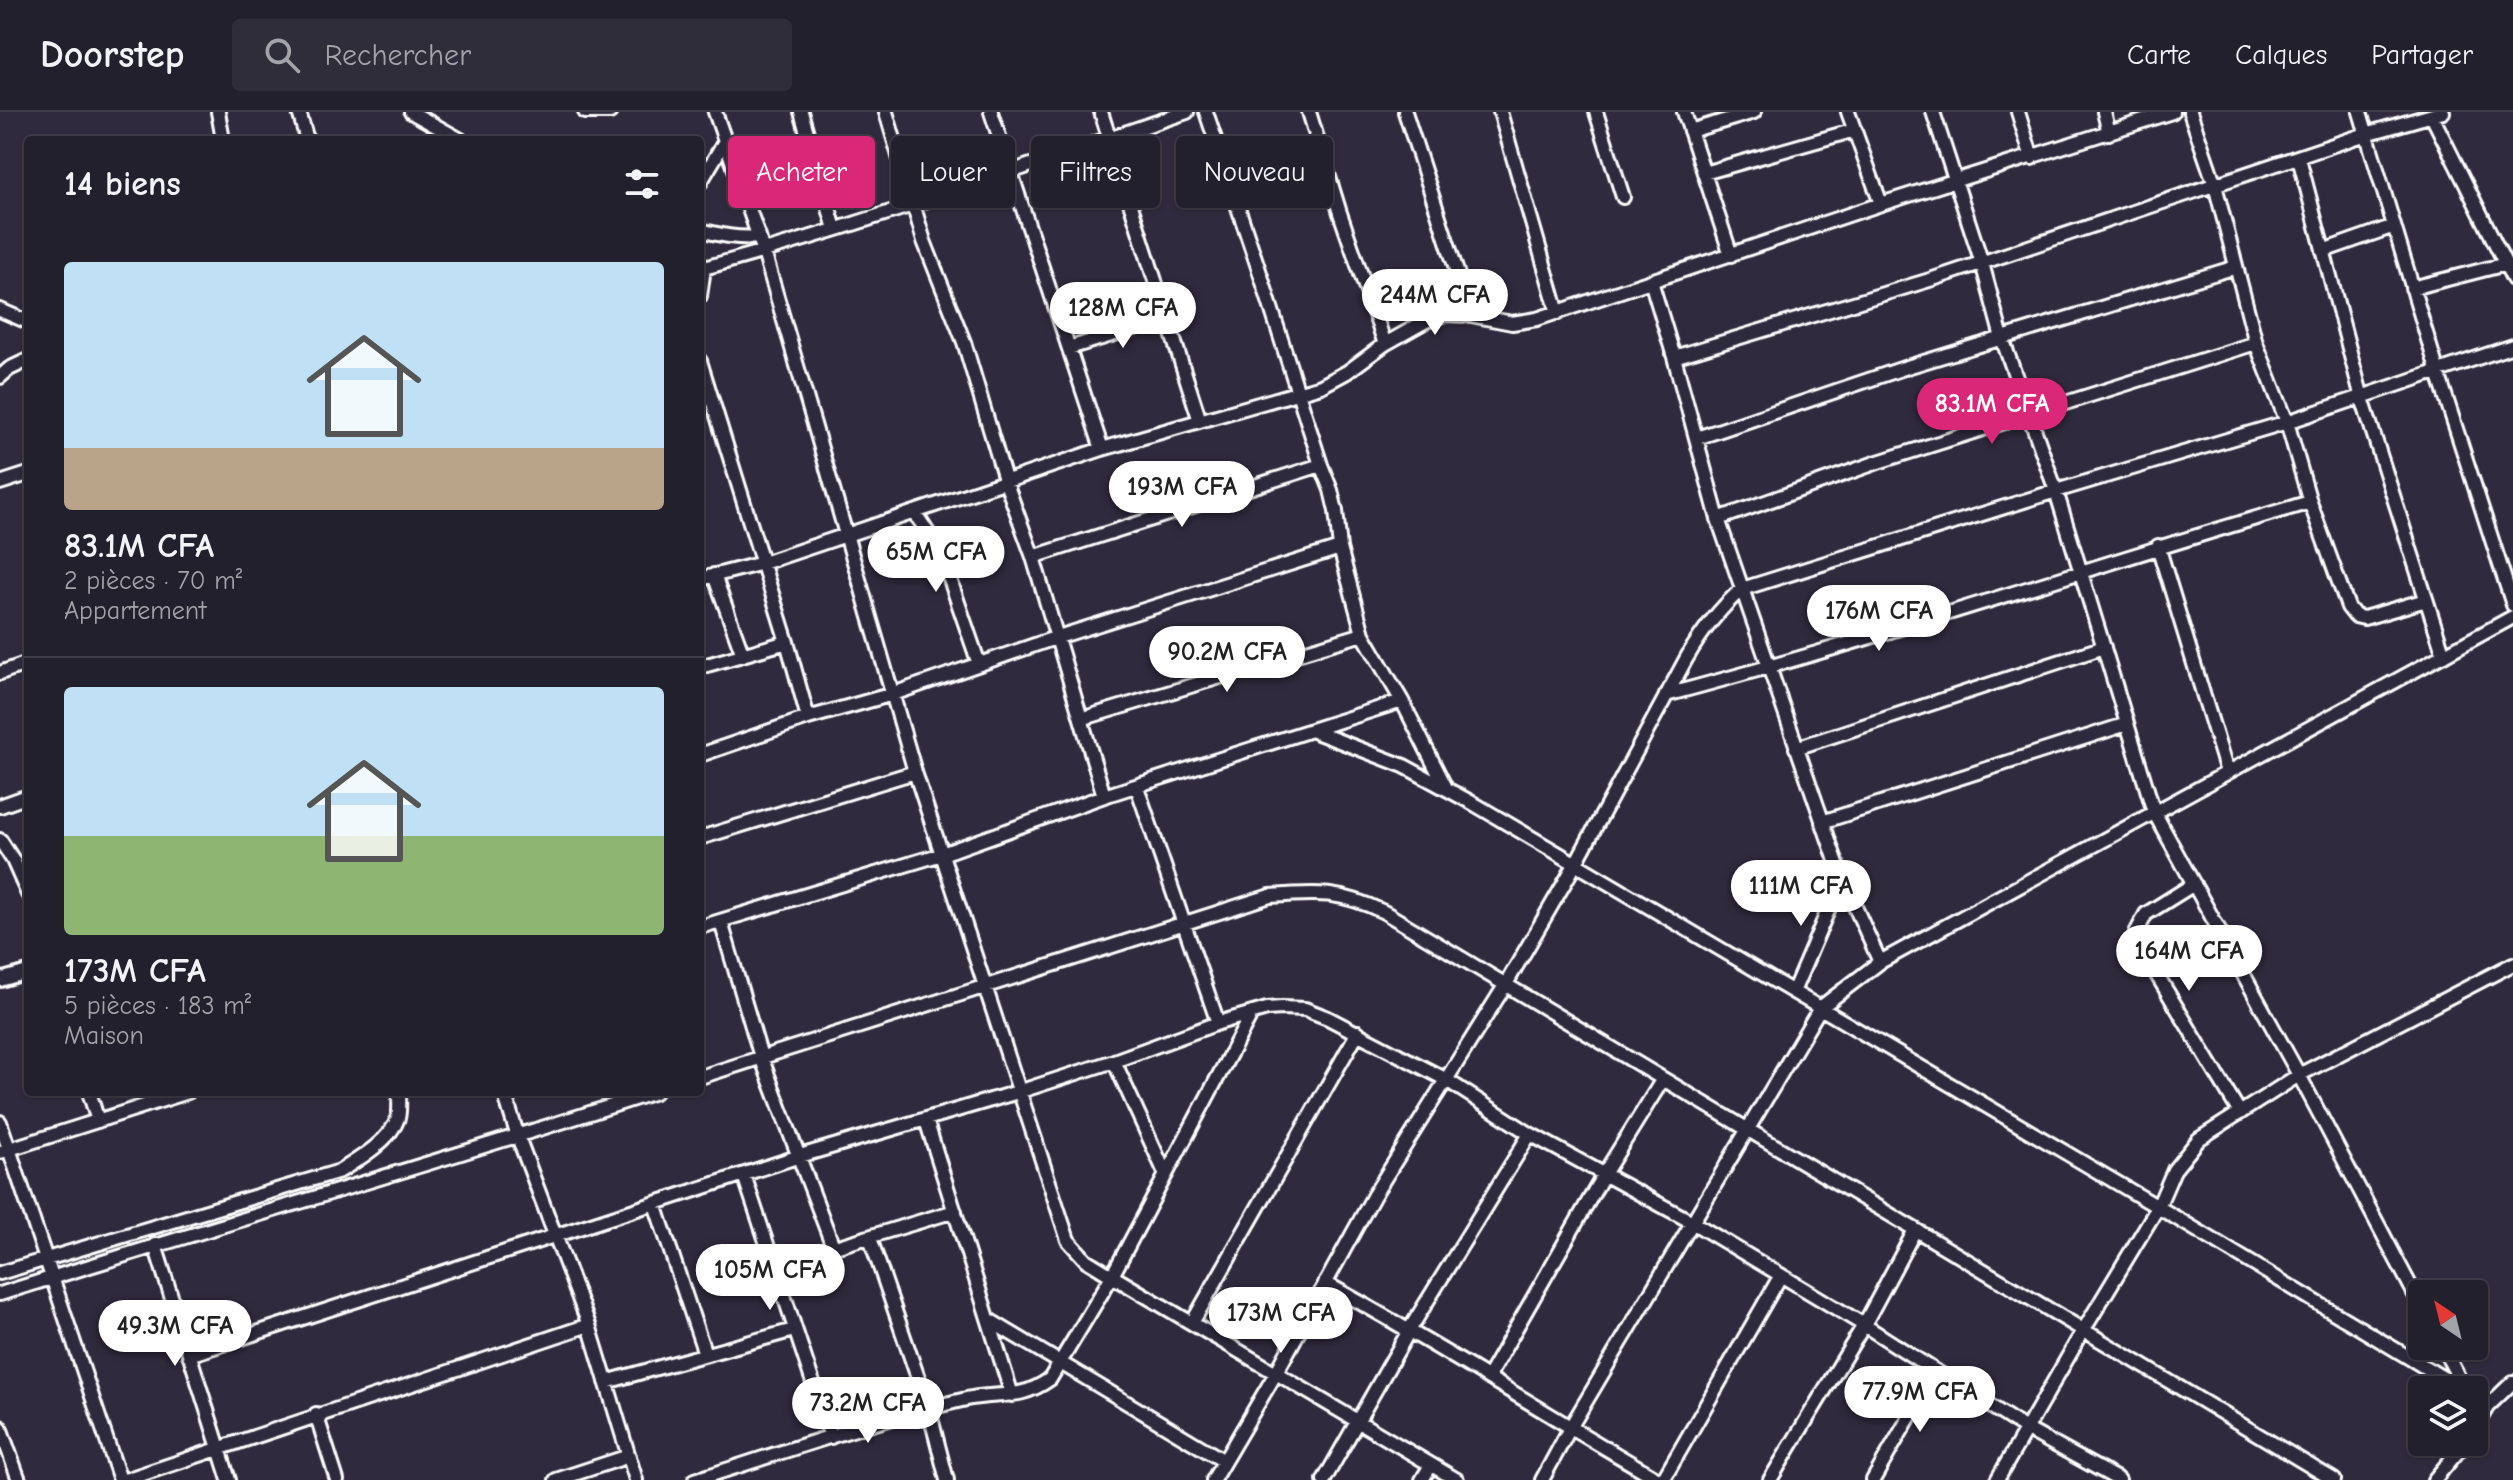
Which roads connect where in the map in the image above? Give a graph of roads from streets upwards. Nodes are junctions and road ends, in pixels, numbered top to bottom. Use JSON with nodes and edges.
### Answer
{"nodes":[{"id":1,"x":218,"y":112,"type":"edge"},
{"id":2,"x":299,"y":112,"type":"edge"},
{"id":3,"x":411,"y":112,"type":"edge"},
{"id":4,"x":585,"y":112,"type":"edge"},
{"id":5,"x":610,"y":112,"type":"edge"},
{"id":6,"x":715,"y":112,"type":"edge"},
{"id":7,"x":801,"y":112,"type":"edge"},
{"id":8,"x":886,"y":112,"type":"edge"},
{"id":9,"x":991,"y":112,"type":"edge"},
{"id":10,"x":1101,"y":112,"type":"edge"},
{"id":11,"x":1187,"y":112,"type":"edge"},
{"id":12,"x":1206,"y":112,"type":"edge"},
{"id":13,"x":1309,"y":112,"type":"edge"},
{"id":14,"x":1405,"y":112,"type":"edge"},
{"id":15,"x":1500,"y":112,"type":"edge"},
{"id":16,"x":1596,"y":112,"type":"edge"},
{"id":17,"x":1684,"y":112,"type":"edge"},
{"id":18,"x":1754,"y":112,"type":"edge"},
{"id":19,"x":1848,"y":112,"type":"edge"},
{"id":20,"x":1933,"y":112,"type":"edge"},
{"id":21,"x":2018,"y":112,"type":"edge"},
{"id":22,"x":2104,"y":112,"type":"edge"},
{"id":23,"x":2172,"y":112,"type":"edge"},
{"id":24,"x":2190,"y":112,"type":"edge"},
{"id":25,"x":2360,"y":112,"type":"edge"},
{"id":26,"x":2438,"y":114,"type":"edge"},
{"id":27,"x":436,"y":118,"type":"edge"},
{"id":28,"x":1855,"y":130,"type":"junction"},
{"id":29,"x":1690,"y":131,"type":"junction"},
{"id":30,"x":2109,"y":133,"type":"junction"},
{"id":31,"x":2366,"y":134,"type":"junction"},
{"id":32,"x":222,"y":136,"type":"edge"},
{"id":33,"x":306,"y":136,"type":"edge"},
{"id":34,"x":456,"y":136,"type":"edge"},
{"id":35,"x":893,"y":136,"type":"edge"},
{"id":36,"x":999,"y":136,"type":"edge"},
{"id":37,"x":1108,"y":136,"type":"edge"},
{"id":38,"x":1115,"y":136,"type":"edge"},
{"id":39,"x":725,"y":141,"type":"junction"},
{"id":40,"x":2032,"y":158,"type":"junction"},
{"id":41,"x":2299,"y":158,"type":"junction"},
{"id":42,"x":1704,"y":173,"type":"junction"},
{"id":43,"x":704,"y":176,"type":"edge"},
{"id":44,"x":1956,"y":181,"type":"junction"},
{"id":45,"x":2215,"y":185,"type":"junction"},
{"id":46,"x":1015,"y":187,"type":"edge"},
{"id":47,"x":1623,"y":197,"type":"dead end"},
{"id":48,"x":1881,"y":204,"type":"junction"},
{"id":49,"x":903,"y":208,"type":"edge"},
{"id":50,"x":914,"y":208,"type":"edge"},
{"id":51,"x":1132,"y":208,"type":"edge"},
{"id":52,"x":2394,"y":226,"type":"junction"},
{"id":53,"x":835,"y":229,"type":"junction"},
{"id":54,"x":704,"y":231,"type":"edge"},
{"id":55,"x":759,"y":237,"type":"junction"},
{"id":56,"x":2323,"y":251,"type":"junction"},
{"id":57,"x":764,"y":252,"type":"junction"},
{"id":58,"x":1731,"y":255,"type":"junction"},
{"id":59,"x":1982,"y":263,"type":"junction"},
{"id":60,"x":2506,"y":264,"type":"junction"},
{"id":61,"x":2236,"y":267,"type":"junction"},
{"id":62,"x":704,"y":268,"type":"edge"},
{"id":63,"x":2513,"y":279,"type":"edge"},
{"id":64,"x":1651,"y":281,"type":"junction"},
{"id":65,"x":2412,"y":288,"type":"junction"},
{"id":66,"x":0,"y":310,"type":"edge"},
{"id":67,"x":1558,"y":313,"type":"junction"},
{"id":68,"x":1471,"y":315,"type":"junction"},
{"id":69,"x":1167,"y":318,"type":"junction"},
{"id":70,"x":24,"y":320,"type":"edge"},
{"id":71,"x":2002,"y":338,"type":"junction"},
{"id":72,"x":2256,"y":343,"type":"junction"},
{"id":73,"x":1385,"y":344,"type":"junction"},
{"id":74,"x":2513,"y":346,"type":"edge"},
{"id":75,"x":1069,"y":348,"type":"junction"},
{"id":76,"x":1674,"y":357,"type":"junction"},
{"id":77,"x":24,"y":362,"type":"edge"},
{"id":78,"x":2438,"y":373,"type":"junction"},
{"id":79,"x":704,"y":374,"type":"edge"},
{"id":80,"x":0,"y":377,"type":"edge"},
{"id":81,"x":1297,"y":393,"type":"junction"},
{"id":82,"x":2362,"y":398,"type":"junction"},
{"id":83,"x":2030,"y":415,"type":"junction"},
{"id":84,"x":1200,"y":421,"type":"junction"},
{"id":85,"x":2287,"y":422,"type":"junction"},
{"id":86,"x":1697,"y":438,"type":"junction"},
{"id":87,"x":1102,"y":449,"type":"junction"},
{"id":88,"x":1321,"y":465,"type":"junction"},
{"id":89,"x":24,"y":475,"type":"edge"},
{"id":90,"x":0,"y":483,"type":"edge"},
{"id":91,"x":1006,"y":483,"type":"junction"},
{"id":92,"x":2056,"y":491,"type":"junction"},
{"id":93,"x":2310,"y":502,"type":"junction"},
{"id":94,"x":915,"y":513,"type":"junction"},
{"id":95,"x":1718,"y":519,"type":"junction"},
{"id":96,"x":846,"y":535,"type":"junction"},
{"id":97,"x":2158,"y":546,"type":"junction"},
{"id":98,"x":1340,"y":548,"type":"junction"},
{"id":99,"x":1033,"y":557,"type":"junction"},
{"id":100,"x":763,"y":563,"type":"junction"},
{"id":101,"x":2080,"y":571,"type":"junction"},
{"id":102,"x":714,"y":575,"type":"junction"},
{"id":103,"x":704,"y":578,"type":"edge"},
{"id":104,"x":1742,"y":589,"type":"junction"},
{"id":105,"x":2426,"y":600,"type":"junction"},
{"id":106,"x":2513,"y":605,"type":"edge"},
{"id":107,"x":2513,"y":617,"type":"edge"},
{"id":108,"x":1363,"y":634,"type":"junction"},
{"id":109,"x":1055,"y":638,"type":"junction"},
{"id":110,"x":787,"y":642,"type":"junction"},
{"id":111,"x":2104,"y":647,"type":"junction"},
{"id":112,"x":743,"y":655,"type":"junction"},
{"id":113,"x":2444,"y":655,"type":"junction"},
{"id":114,"x":24,"y":664,"type":"edge"},
{"id":115,"x":979,"y":664,"type":"junction"},
{"id":116,"x":704,"y":666,"type":"edge"},
{"id":117,"x":1768,"y":668,"type":"junction"},
{"id":118,"x":0,"y":673,"type":"edge"},
{"id":119,"x":893,"y":694,"type":"junction"},
{"id":120,"x":1666,"y":695,"type":"junction"},
{"id":121,"x":1402,"y":701,"type":"junction"},
{"id":122,"x":808,"y":718,"type":"junction"},
{"id":123,"x":1081,"y":719,"type":"junction"},
{"id":124,"x":2127,"y":724,"type":"junction"},
{"id":125,"x":1313,"y":731,"type":"junction"},
{"id":126,"x":1796,"y":748,"type":"junction"},
{"id":127,"x":704,"y":754,"type":"edge"},
{"id":128,"x":915,"y":772,"type":"junction"},
{"id":129,"x":2227,"y":772,"type":"junction"},
{"id":130,"x":1137,"y":787,"type":"junction"},
{"id":131,"x":1446,"y":789,"type":"junction"},
{"id":132,"x":1104,"y":796,"type":"junction"},
{"id":133,"x":24,"y":797,"type":"edge"},
{"id":134,"x":0,"y":806,"type":"edge"},
{"id":135,"x":2154,"y":812,"type":"junction"},
{"id":136,"x":1822,"y":822,"type":"junction"},
{"id":137,"x":704,"y":837,"type":"edge"},
{"id":138,"x":0,"y":840,"type":"edge"},
{"id":139,"x":942,"y":854,"type":"junction"},
{"id":140,"x":1576,"y":863,"type":"junction"},
{"id":141,"x":1842,"y":878,"type":"junction"},
{"id":142,"x":2194,"y":884,"type":"junction"},
{"id":143,"x":24,"y":885,"type":"edge"},
{"id":144,"x":721,"y":922,"type":"junction"},
{"id":145,"x":1184,"y":924,"type":"junction"},
{"id":146,"x":704,"y":926,"type":"edge"},
{"id":147,"x":1880,"y":962,"type":"junction"},
{"id":148,"x":2513,"y":964,"type":"edge"},
{"id":149,"x":24,"y":973,"type":"edge"},
{"id":150,"x":0,"y":980,"type":"edge"},
{"id":151,"x":1506,"y":984,"type":"junction"},
{"id":152,"x":984,"y":987,"type":"junction"},
{"id":153,"x":1793,"y":992,"type":"junction"},
{"id":154,"x":1820,"y":1008,"type":"junction"},
{"id":155,"x":1252,"y":1013,"type":"junction"},
{"id":156,"x":1218,"y":1023,"type":"junction"},
{"id":157,"x":1358,"y":1032,"type":"junction"},
{"id":158,"x":761,"y":1057,"type":"junction"},
{"id":159,"x":1114,"y":1061,"type":"junction"},
{"id":160,"x":2299,"y":1075,"type":"junction"},
{"id":161,"x":704,"y":1076,"type":"edge"},
{"id":162,"x":1445,"y":1079,"type":"junction"},
{"id":163,"x":1663,"y":1079,"type":"junction"},
{"id":164,"x":1018,"y":1092,"type":"junction"},
{"id":165,"x":90,"y":1096,"type":"edge"},
{"id":166,"x":176,"y":1096,"type":"edge"},
{"id":167,"x":399,"y":1096,"type":"edge"},
{"id":168,"x":505,"y":1096,"type":"edge"},
{"id":169,"x":643,"y":1096,"type":"edge"},
{"id":170,"x":2240,"y":1113,"type":"junction"},
{"id":171,"x":926,"y":1120,"type":"junction"},
{"id":172,"x":98,"y":1121,"type":"junction"},
{"id":173,"x":0,"y":1122,"type":"edge"},
{"id":174,"x":1748,"y":1130,"type":"junction"},
{"id":175,"x":1530,"y":1134,"type":"junction"},
{"id":176,"x":518,"y":1137,"type":"junction"},
{"id":177,"x":5,"y":1150,"type":"edge"},
{"id":178,"x":800,"y":1156,"type":"junction"},
{"id":179,"x":1604,"y":1174,"type":"junction"},
{"id":180,"x":744,"y":1175,"type":"junction"},
{"id":181,"x":1166,"y":1175,"type":"junction"},
{"id":182,"x":655,"y":1204,"type":"junction"},
{"id":183,"x":2158,"y":1207,"type":"junction"},
{"id":184,"x":955,"y":1211,"type":"junction"},
{"id":185,"x":1692,"y":1222,"type":"junction"},
{"id":186,"x":1915,"y":1230,"type":"junction"},
{"id":187,"x":555,"y":1237,"type":"junction"},
{"id":188,"x":870,"y":1238,"type":"junction"},
{"id":189,"x":155,"y":1245,"type":"junction"},
{"id":190,"x":834,"y":1249,"type":"junction"},
{"id":191,"x":47,"y":1258,"type":"junction"},
{"id":192,"x":775,"y":1265,"type":"junction"},
{"id":193,"x":0,"y":1273,"type":"edge"},
{"id":194,"x":1781,"y":1275,"type":"junction"},
{"id":195,"x":1112,"y":1276,"type":"junction"},
{"id":196,"x":53,"y":1277,"type":"junction"},
{"id":197,"x":2408,"y":1281,"type":"edge"},
{"id":198,"x":1325,"y":1283,"type":"junction"},
{"id":199,"x":0,"y":1294,"type":"edge"},
{"id":200,"x":989,"y":1320,"type":"junction"},
{"id":201,"x":1192,"y":1323,"type":"junction"},
{"id":202,"x":589,"y":1325,"type":"junction"},
{"id":203,"x":1864,"y":1325,"type":"junction"},
{"id":204,"x":1410,"y":1329,"type":"junction"},
{"id":205,"x":794,"y":1330,"type":"junction"},
{"id":206,"x":2083,"y":1331,"type":"junction"},
{"id":207,"x":705,"y":1354,"type":"junction"},
{"id":208,"x":189,"y":1355,"type":"junction"},
{"id":209,"x":1062,"y":1363,"type":"junction"},
{"id":210,"x":1936,"y":1371,"type":"junction"},
{"id":211,"x":1276,"y":1373,"type":"junction"},
{"id":212,"x":2441,"y":1376,"type":"edge"},
{"id":213,"x":1488,"y":1377,"type":"junction"},
{"id":214,"x":606,"y":1382,"type":"junction"},
{"id":215,"x":2513,"y":1382,"type":"edge"},
{"id":216,"x":1012,"y":1395,"type":"junction"},
{"id":217,"x":2488,"y":1406,"type":"edge"},
{"id":218,"x":929,"y":1410,"type":"junction"},
{"id":219,"x":316,"y":1414,"type":"junction"},
{"id":220,"x":1358,"y":1421,"type":"junction"},
{"id":221,"x":0,"y":1427,"type":"edge"},
{"id":222,"x":1570,"y":1428,"type":"junction"},
{"id":223,"x":2026,"y":1429,"type":"junction"},
{"id":224,"x":831,"y":1437,"type":"junction"},
{"id":225,"x":219,"y":1448,"type":"junction"},
{"id":226,"x":629,"y":1456,"type":"junction"},
{"id":227,"x":2454,"y":1456,"type":"edge"},
{"id":228,"x":1224,"y":1461,"type":"junction"},
{"id":229,"x":1431,"y":1465,"type":"junction"},
{"id":230,"x":2315,"y":1476,"type":"edge"},
{"id":231,"x":19,"y":1480,"type":"edge"},
{"id":232,"x":122,"y":1480,"type":"edge"},
{"id":233,"x":229,"y":1480,"type":"edge"},
{"id":234,"x":337,"y":1480,"type":"edge"},
{"id":235,"x":556,"y":1480,"type":"edge"},
{"id":236,"x":636,"y":1480,"type":"edge"},
{"id":237,"x":695,"y":1480,"type":"edge"},
{"id":238,"x":947,"y":1480,"type":"edge"},
{"id":239,"x":1213,"y":1480,"type":"edge"},
{"id":240,"x":1324,"y":1480,"type":"edge"},
{"id":241,"x":1422,"y":1480,"type":"edge"},
{"id":242,"x":1457,"y":1480,"type":"edge"},
{"id":243,"x":1542,"y":1480,"type":"edge"},
{"id":244,"x":1662,"y":1480,"type":"edge"},
{"id":245,"x":1770,"y":1480,"type":"edge"},
{"id":246,"x":1873,"y":1480,"type":"edge"},
{"id":247,"x":1997,"y":1480,"type":"edge"},
{"id":248,"x":2119,"y":1480,"type":"edge"},
{"id":249,"x":2334,"y":1480,"type":"edge"},
{"id":250,"x":2434,"y":1480,"type":"edge"}],
"edges":[{"from":1,"to":32,"type":"street"},
{"from":2,"to":33,"type":"street"},
{"from":3,"to":27,"type":"street"},
{"from":4,"to":5,"type":"street"},
{"from":6,"to":39,"type":"street"},
{"from":7,"to":53,"type":"street"},
{"from":8,"to":35,"type":"street"},
{"from":9,"to":36,"type":"street"},
{"from":10,"to":37,"type":"street"},
{"from":11,"to":38,"type":"street"},
{"from":12,"to":81,"type":"street"},
{"from":13,"to":73,"type":"street"},
{"from":14,"to":68,"type":"street"},
{"from":15,"to":67,"type":"street"},
{"from":16,"to":47,"type":"street"},
{"from":17,"to":29,"type":"street"},
{"from":18,"to":29,"type":"street"},
{"from":19,"to":28,"type":"street"},
{"from":20,"to":44,"type":"street"},
{"from":21,"to":40,"type":"street"},
{"from":22,"to":30,"type":"street"},
{"from":23,"to":30,"type":"street"},
{"from":24,"to":45,"type":"street"},
{"from":25,"to":31,"type":"street"},
{"from":26,"to":31,"type":"street"},
{"from":26,"to":60,"type":"street"},
{"from":27,"to":34,"type":"street"},
{"from":28,"to":42,"type":"street"},
{"from":28,"to":48,"type":"street"},
{"from":29,"to":42,"type":"street"},
{"from":30,"to":40,"type":"street"},
{"from":31,"to":41,"type":"street"},
{"from":31,"to":52,"type":"street"},
{"from":39,"to":43,"type":"street"},
{"from":39,"to":55,"type":"street"},
{"from":40,"to":44,"type":"street"},
{"from":41,"to":45,"type":"street"},
{"from":41,"to":56,"type":"street"},
{"from":42,"to":58,"type":"street"},
{"from":44,"to":48,"type":"street"},
{"from":44,"to":59,"type":"street"},
{"from":45,"to":59,"type":"street"},
{"from":45,"to":61,"type":"street"},
{"from":46,"to":75,"type":"street"},
{"from":48,"to":58,"type":"street"},
{"from":49,"to":53,"type":"street"},
{"from":50,"to":91,"type":"street"},
{"from":51,"to":69,"type":"street"},
{"from":52,"to":56,"type":"street"},
{"from":52,"to":65,"type":"street"},
{"from":53,"to":57,"type":"street"},
{"from":54,"to":55,"type":"street"},
{"from":55,"to":57,"type":"street"},
{"from":56,"to":82,"type":"street"},
{"from":57,"to":62,"type":"street"},
{"from":57,"to":96,"type":"street"},
{"from":58,"to":64,"type":"street"},
{"from":59,"to":71,"type":"street"},
{"from":59,"to":76,"type":"street"},
{"from":60,"to":63,"type":"street"},
{"from":60,"to":65,"type":"street"},
{"from":61,"to":71,"type":"street"},
{"from":61,"to":72,"type":"street"},
{"from":64,"to":67,"type":"street"},
{"from":64,"to":76,"type":"street"},
{"from":65,"to":78,"type":"street"},
{"from":66,"to":70,"type":"street"},
{"from":67,"to":68,"type":"street"},
{"from":68,"to":73,"type":"street"},
{"from":69,"to":75,"type":"street"},
{"from":69,"to":84,"type":"street"},
{"from":71,"to":83,"type":"street"},
{"from":71,"to":86,"type":"street"},
{"from":72,"to":83,"type":"street"},
{"from":72,"to":85,"type":"street"},
{"from":73,"to":81,"type":"street"},
{"from":74,"to":78,"type":"street"},
{"from":75,"to":87,"type":"street"},
{"from":76,"to":86,"type":"street"},
{"from":77,"to":80,"type":"street"},
{"from":78,"to":82,"type":"street"},
{"from":78,"to":106,"type":"street"},
{"from":79,"to":100,"type":"street"},
{"from":81,"to":84,"type":"street"},
{"from":81,"to":88,"type":"street"},
{"from":82,"to":85,"type":"street"},
{"from":82,"to":105,"type":"street"},
{"from":83,"to":92,"type":"street"},
{"from":83,"to":95,"type":"street"},
{"from":84,"to":87,"type":"street"},
{"from":85,"to":92,"type":"street"},
{"from":85,"to":93,"type":"street"},
{"from":86,"to":95,"type":"street"},
{"from":87,"to":91,"type":"street"},
{"from":88,"to":98,"type":"street"},
{"from":88,"to":99,"type":"street"},
{"from":89,"to":90,"type":"street"},
{"from":91,"to":94,"type":"street"},
{"from":91,"to":99,"type":"street"},
{"from":92,"to":101,"type":"street"},
{"from":92,"to":104,"type":"street"},
{"from":93,"to":97,"type":"street"},
{"from":93,"to":105,"type":"street"},
{"from":94,"to":96,"type":"street"},
{"from":94,"to":115,"type":"street"},
{"from":95,"to":104,"type":"street"},
{"from":96,"to":100,"type":"street"},
{"from":96,"to":119,"type":"street"},
{"from":97,"to":101,"type":"street"},
{"from":97,"to":129,"type":"street"},
{"from":98,"to":108,"type":"street"},
{"from":98,"to":109,"type":"street"},
{"from":99,"to":109,"type":"street"},
{"from":100,"to":102,"type":"street"},
{"from":100,"to":110,"type":"street"},
{"from":101,"to":111,"type":"street"},
{"from":101,"to":117,"type":"street"},
{"from":102,"to":103,"type":"street"},
{"from":102,"to":112,"type":"street"},
{"from":104,"to":117,"type":"street"},
{"from":104,"to":120,"type":"street"},
{"from":105,"to":113,"type":"street"},
{"from":107,"to":113,"type":"street"},
{"from":108,"to":121,"type":"street"},
{"from":108,"to":123,"type":"street"},
{"from":109,"to":115,"type":"street"},
{"from":109,"to":123,"type":"street"},
{"from":110,"to":112,"type":"street"},
{"from":110,"to":122,"type":"street"},
{"from":111,"to":124,"type":"street"},
{"from":111,"to":126,"type":"street"},
{"from":112,"to":116,"type":"street"},
{"from":113,"to":129,"type":"street"},
{"from":114,"to":118,"type":"street"},
{"from":115,"to":119,"type":"street"},
{"from":117,"to":120,"type":"street"},
{"from":117,"to":126,"type":"street"},
{"from":119,"to":122,"type":"street"},
{"from":119,"to":128,"type":"street"},
{"from":120,"to":140,"type":"street"},
{"from":121,"to":125,"type":"street"},
{"from":121,"to":131,"type":"street"},
{"from":122,"to":127,"type":"street"},
{"from":123,"to":132,"type":"street"},
{"from":124,"to":135,"type":"street"},
{"from":124,"to":136,"type":"street"},
{"from":125,"to":130,"type":"street"},
{"from":125,"to":131,"type":"street"},
{"from":126,"to":136,"type":"street"},
{"from":128,"to":137,"type":"street"},
{"from":128,"to":139,"type":"street"},
{"from":129,"to":135,"type":"street"},
{"from":130,"to":132,"type":"street"},
{"from":130,"to":145,"type":"street"},
{"from":131,"to":140,"type":"street"},
{"from":132,"to":139,"type":"street"},
{"from":133,"to":134,"type":"street"},
{"from":135,"to":142,"type":"street"},
{"from":135,"to":147,"type":"street"},
{"from":136,"to":141,"type":"street"},
{"from":138,"to":143,"type":"street"},
{"from":139,"to":144,"type":"street"},
{"from":139,"to":152,"type":"street"},
{"from":140,"to":151,"type":"street"},
{"from":140,"to":153,"type":"street"},
{"from":141,"to":147,"type":"street"},
{"from":141,"to":153,"type":"street"},
{"from":142,"to":160,"type":"street"},
{"from":142,"to":170,"type":"street"},
{"from":144,"to":146,"type":"street"},
{"from":144,"to":158,"type":"street"},
{"from":145,"to":151,"type":"street"},
{"from":145,"to":152,"type":"street"},
{"from":145,"to":156,"type":"street"},
{"from":147,"to":154,"type":"street"},
{"from":148,"to":160,"type":"street"},
{"from":149,"to":150,"type":"street"},
{"from":151,"to":162,"type":"street"},
{"from":151,"to":163,"type":"street"},
{"from":152,"to":158,"type":"street"},
{"from":152,"to":164,"type":"street"},
{"from":153,"to":154,"type":"street"},
{"from":154,"to":174,"type":"street"},
{"from":154,"to":183,"type":"street"},
{"from":155,"to":156,"type":"street"},
{"from":155,"to":157,"type":"street"},
{"from":155,"to":181,"type":"street"},
{"from":156,"to":159,"type":"street"},
{"from":157,"to":162,"type":"street"},
{"from":157,"to":201,"type":"street"},
{"from":158,"to":161,"type":"street"},
{"from":158,"to":178,"type":"street"},
{"from":159,"to":164,"type":"street"},
{"from":159,"to":181,"type":"street"},
{"from":160,"to":170,"type":"street"},
{"from":160,"to":197,"type":"street"},
{"from":162,"to":175,"type":"street"},
{"from":162,"to":198,"type":"street"},
{"from":163,"to":174,"type":"street"},
{"from":163,"to":179,"type":"street"},
{"from":164,"to":171,"type":"street"},
{"from":164,"to":195,"type":"street"},
{"from":165,"to":172,"type":"street"},
{"from":166,"to":172,"type":"street"},
{"from":167,"to":191,"type":"street"},
{"from":168,"to":176,"type":"street"},
{"from":169,"to":176,"type":"street"},
{"from":170,"to":183,"type":"street"},
{"from":171,"to":178,"type":"street"},
{"from":171,"to":184,"type":"street"},
{"from":172,"to":177,"type":"street"},
{"from":173,"to":177,"type":"street"},
{"from":174,"to":185,"type":"street"},
{"from":174,"to":186,"type":"street"},
{"from":175,"to":179,"type":"street"},
{"from":175,"to":204,"type":"street"},
{"from":176,"to":187,"type":"street"},
{"from":176,"to":189,"type":"street"},
{"from":177,"to":191,"type":"street"},
{"from":178,"to":180,"type":"street"},
{"from":178,"to":190,"type":"street"},
{"from":179,"to":185,"type":"street"},
{"from":179,"to":213,"type":"street"},
{"from":180,"to":182,"type":"street"},
{"from":180,"to":192,"type":"street"},
{"from":181,"to":195,"type":"street"},
{"from":182,"to":187,"type":"street"},
{"from":182,"to":207,"type":"street"},
{"from":183,"to":206,"type":"street"},
{"from":183,"to":212,"type":"street"},
{"from":184,"to":188,"type":"street"},
{"from":184,"to":200,"type":"street"},
{"from":185,"to":194,"type":"street"},
{"from":185,"to":222,"type":"street"},
{"from":186,"to":203,"type":"street"},
{"from":186,"to":206,"type":"street"},
{"from":187,"to":202,"type":"street"},
{"from":187,"to":208,"type":"street"},
{"from":188,"to":190,"type":"street"},
{"from":188,"to":218,"type":"street"},
{"from":189,"to":196,"type":"street"},
{"from":189,"to":208,"type":"street"},
{"from":190,"to":192,"type":"street"},
{"from":191,"to":193,"type":"street"},
{"from":191,"to":196,"type":"street"},
{"from":192,"to":205,"type":"street"},
{"from":194,"to":203,"type":"street"},
{"from":194,"to":244,"type":"street"},
{"from":195,"to":201,"type":"street"},
{"from":195,"to":209,"type":"street"},
{"from":196,"to":199,"type":"street"},
{"from":196,"to":232,"type":"street"},
{"from":198,"to":204,"type":"street"},
{"from":198,"to":211,"type":"street"},
{"from":200,"to":209,"type":"street"},
{"from":200,"to":216,"type":"street"},
{"from":201,"to":211,"type":"street"},
{"from":202,"to":214,"type":"street"},
{"from":202,"to":219,"type":"street"},
{"from":203,"to":210,"type":"street"},
{"from":203,"to":245,"type":"street"},
{"from":204,"to":213,"type":"street"},
{"from":204,"to":220,"type":"street"},
{"from":205,"to":207,"type":"street"},
{"from":205,"to":224,"type":"street"},
{"from":206,"to":223,"type":"street"},
{"from":206,"to":230,"type":"street"},
{"from":207,"to":214,"type":"street"},
{"from":208,"to":225,"type":"street"},
{"from":209,"to":216,"type":"street"},
{"from":209,"to":228,"type":"street"},
{"from":210,"to":223,"type":"street"},
{"from":210,"to":246,"type":"street"},
{"from":211,"to":220,"type":"street"},
{"from":211,"to":228,"type":"street"},
{"from":213,"to":222,"type":"street"},
{"from":214,"to":226,"type":"street"},
{"from":215,"to":217,"type":"street"},
{"from":216,"to":218,"type":"street"},
{"from":218,"to":224,"type":"street"},
{"from":218,"to":238,"type":"street"},
{"from":219,"to":225,"type":"street"},
{"from":219,"to":234,"type":"street"},
{"from":220,"to":229,"type":"street"},
{"from":220,"to":240,"type":"street"},
{"from":221,"to":231,"type":"street"},
{"from":222,"to":243,"type":"street"},
{"from":222,"to":244,"type":"street"},
{"from":223,"to":247,"type":"street"},
{"from":223,"to":248,"type":"street"},
{"from":224,"to":237,"type":"street"},
{"from":225,"to":232,"type":"street"},
{"from":225,"to":233,"type":"street"},
{"from":226,"to":235,"type":"street"},
{"from":226,"to":236,"type":"street"},
{"from":227,"to":250,"type":"street"},
{"from":228,"to":239,"type":"street"},
{"from":229,"to":241,"type":"street"},
{"from":229,"to":242,"type":"street"},
{"from":230,"to":249,"type":"street"}]}
